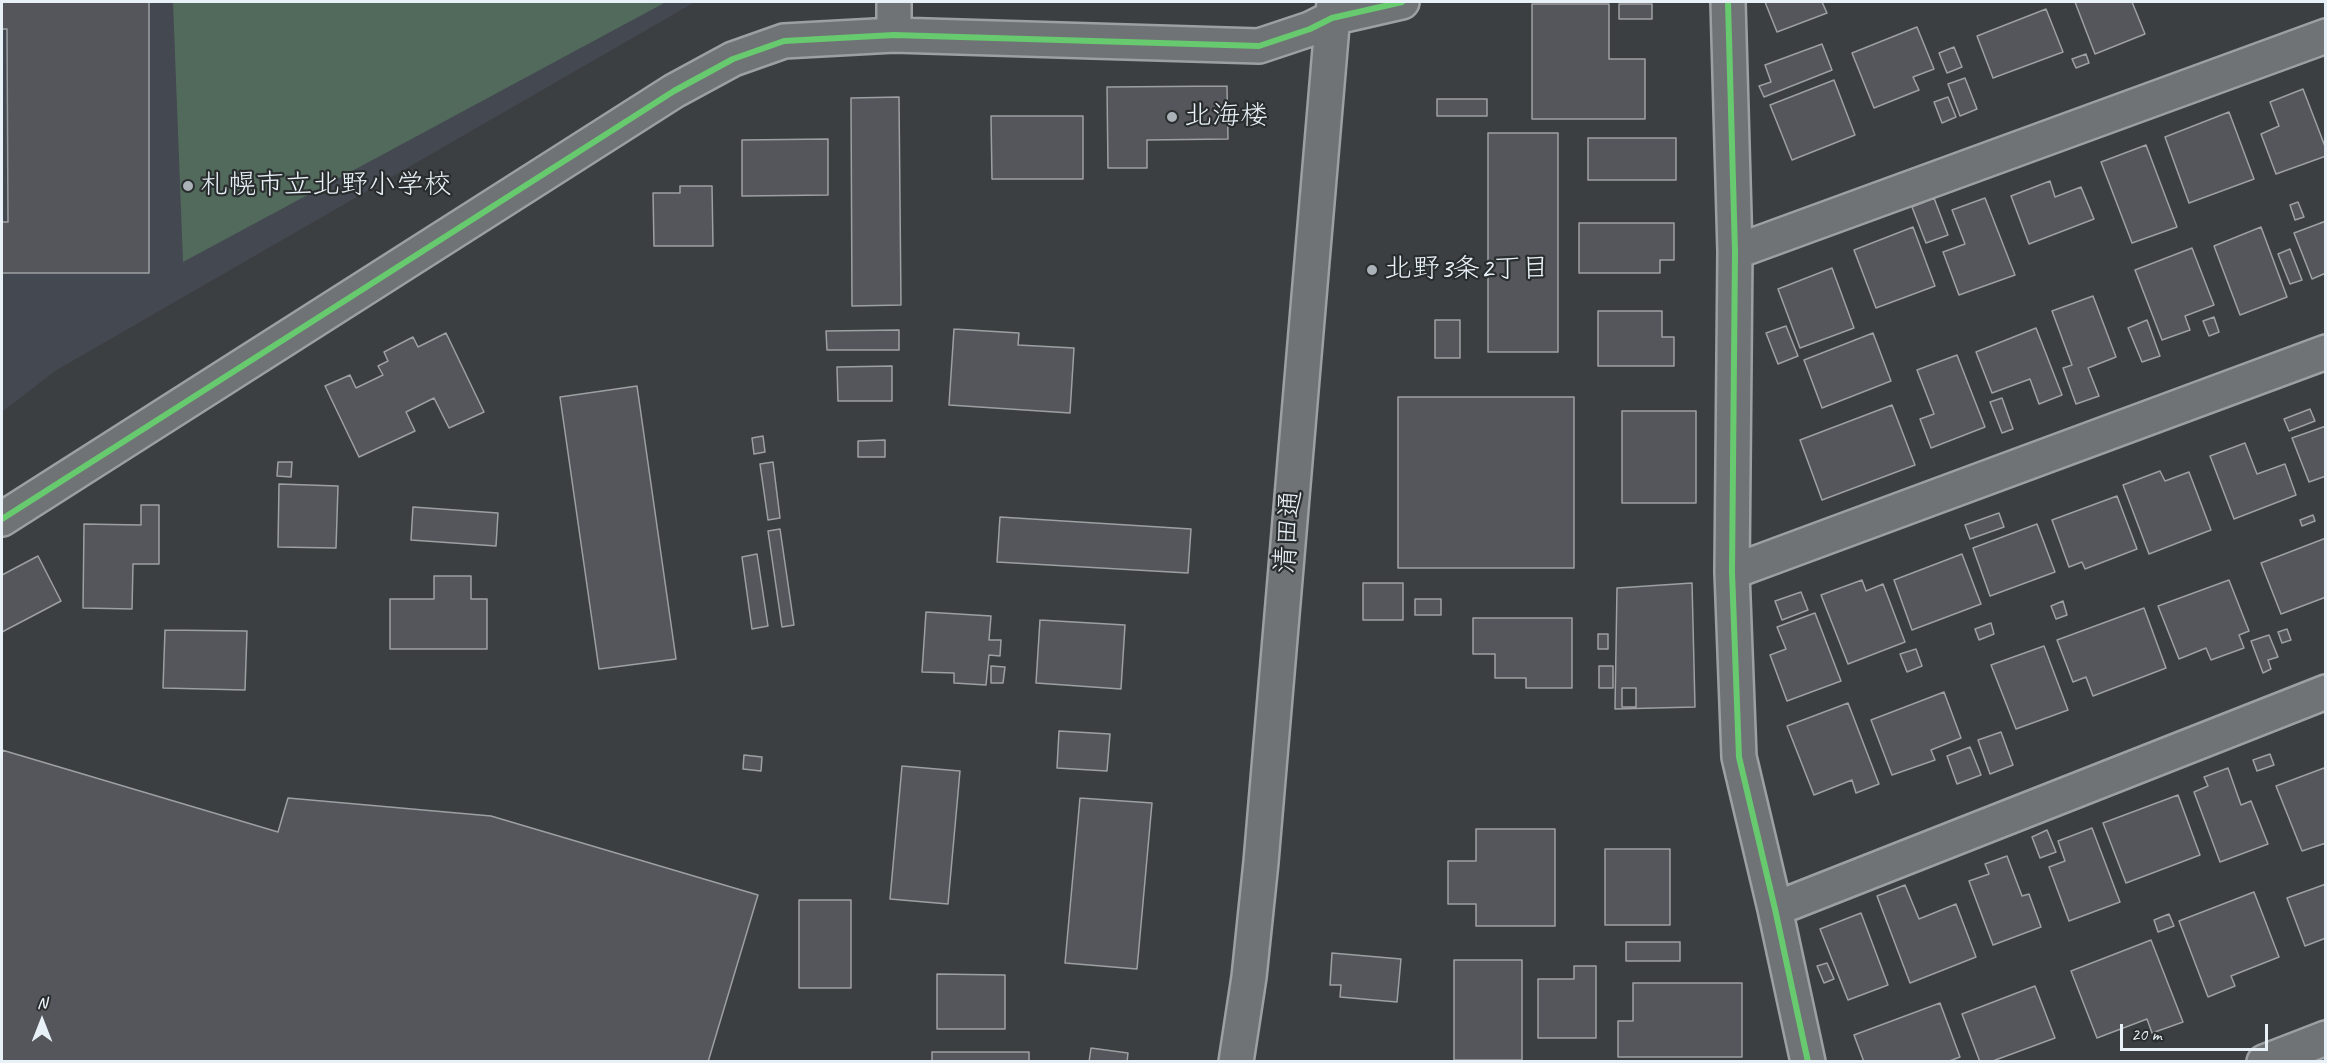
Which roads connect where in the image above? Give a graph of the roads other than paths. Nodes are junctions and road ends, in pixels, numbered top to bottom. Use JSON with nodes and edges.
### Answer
{"nodes":[{"id":1,"x":894,"y":2,"type":"edge"},
{"id":2,"x":1402,"y":2,"type":"edge"},
{"id":3,"x":1728,"y":2,"type":"edge"},
{"id":4,"x":1333,"y":10,"type":"edge"},
{"id":5,"x":894,"y":35,"type":"junction"},
{"id":6,"x":2325,"y":36,"type":"edge"},
{"id":7,"x":1735,"y":252,"type":"junction"},
{"id":8,"x":2325,"y":352,"type":"edge"},
{"id":9,"x":2,"y":519,"type":"edge"},
{"id":10,"x":1732,"y":572,"type":"junction"},
{"id":11,"x":2325,"y":692,"type":"edge"},
{"id":12,"x":1775,"y":909,"type":"junction"},
{"id":13,"x":2325,"y":1038,"type":"edge"},
{"id":14,"x":1236,"y":1062,"type":"edge"},
{"id":15,"x":1808,"y":1062,"type":"edge"},
{"id":16,"x":2264,"y":1062,"type":"edge"}],
"edges":[{"from":1,"to":5,"type":"street"},
{"from":2,"to":4,"type":"street"},
{"from":3,"to":7,"type":"street"},
{"from":4,"to":5,"type":"street"},
{"from":4,"to":14,"type":"street","name":"清田通"},
{"from":5,"to":9,"type":"street"},
{"from":6,"to":7,"type":"street"},
{"from":7,"to":10,"type":"street"},
{"from":8,"to":10,"type":"street"},
{"from":10,"to":12,"type":"street"},
{"from":11,"to":12,"type":"street"},
{"from":12,"to":15,"type":"street"},
{"from":13,"to":16,"type":"street"}]}
